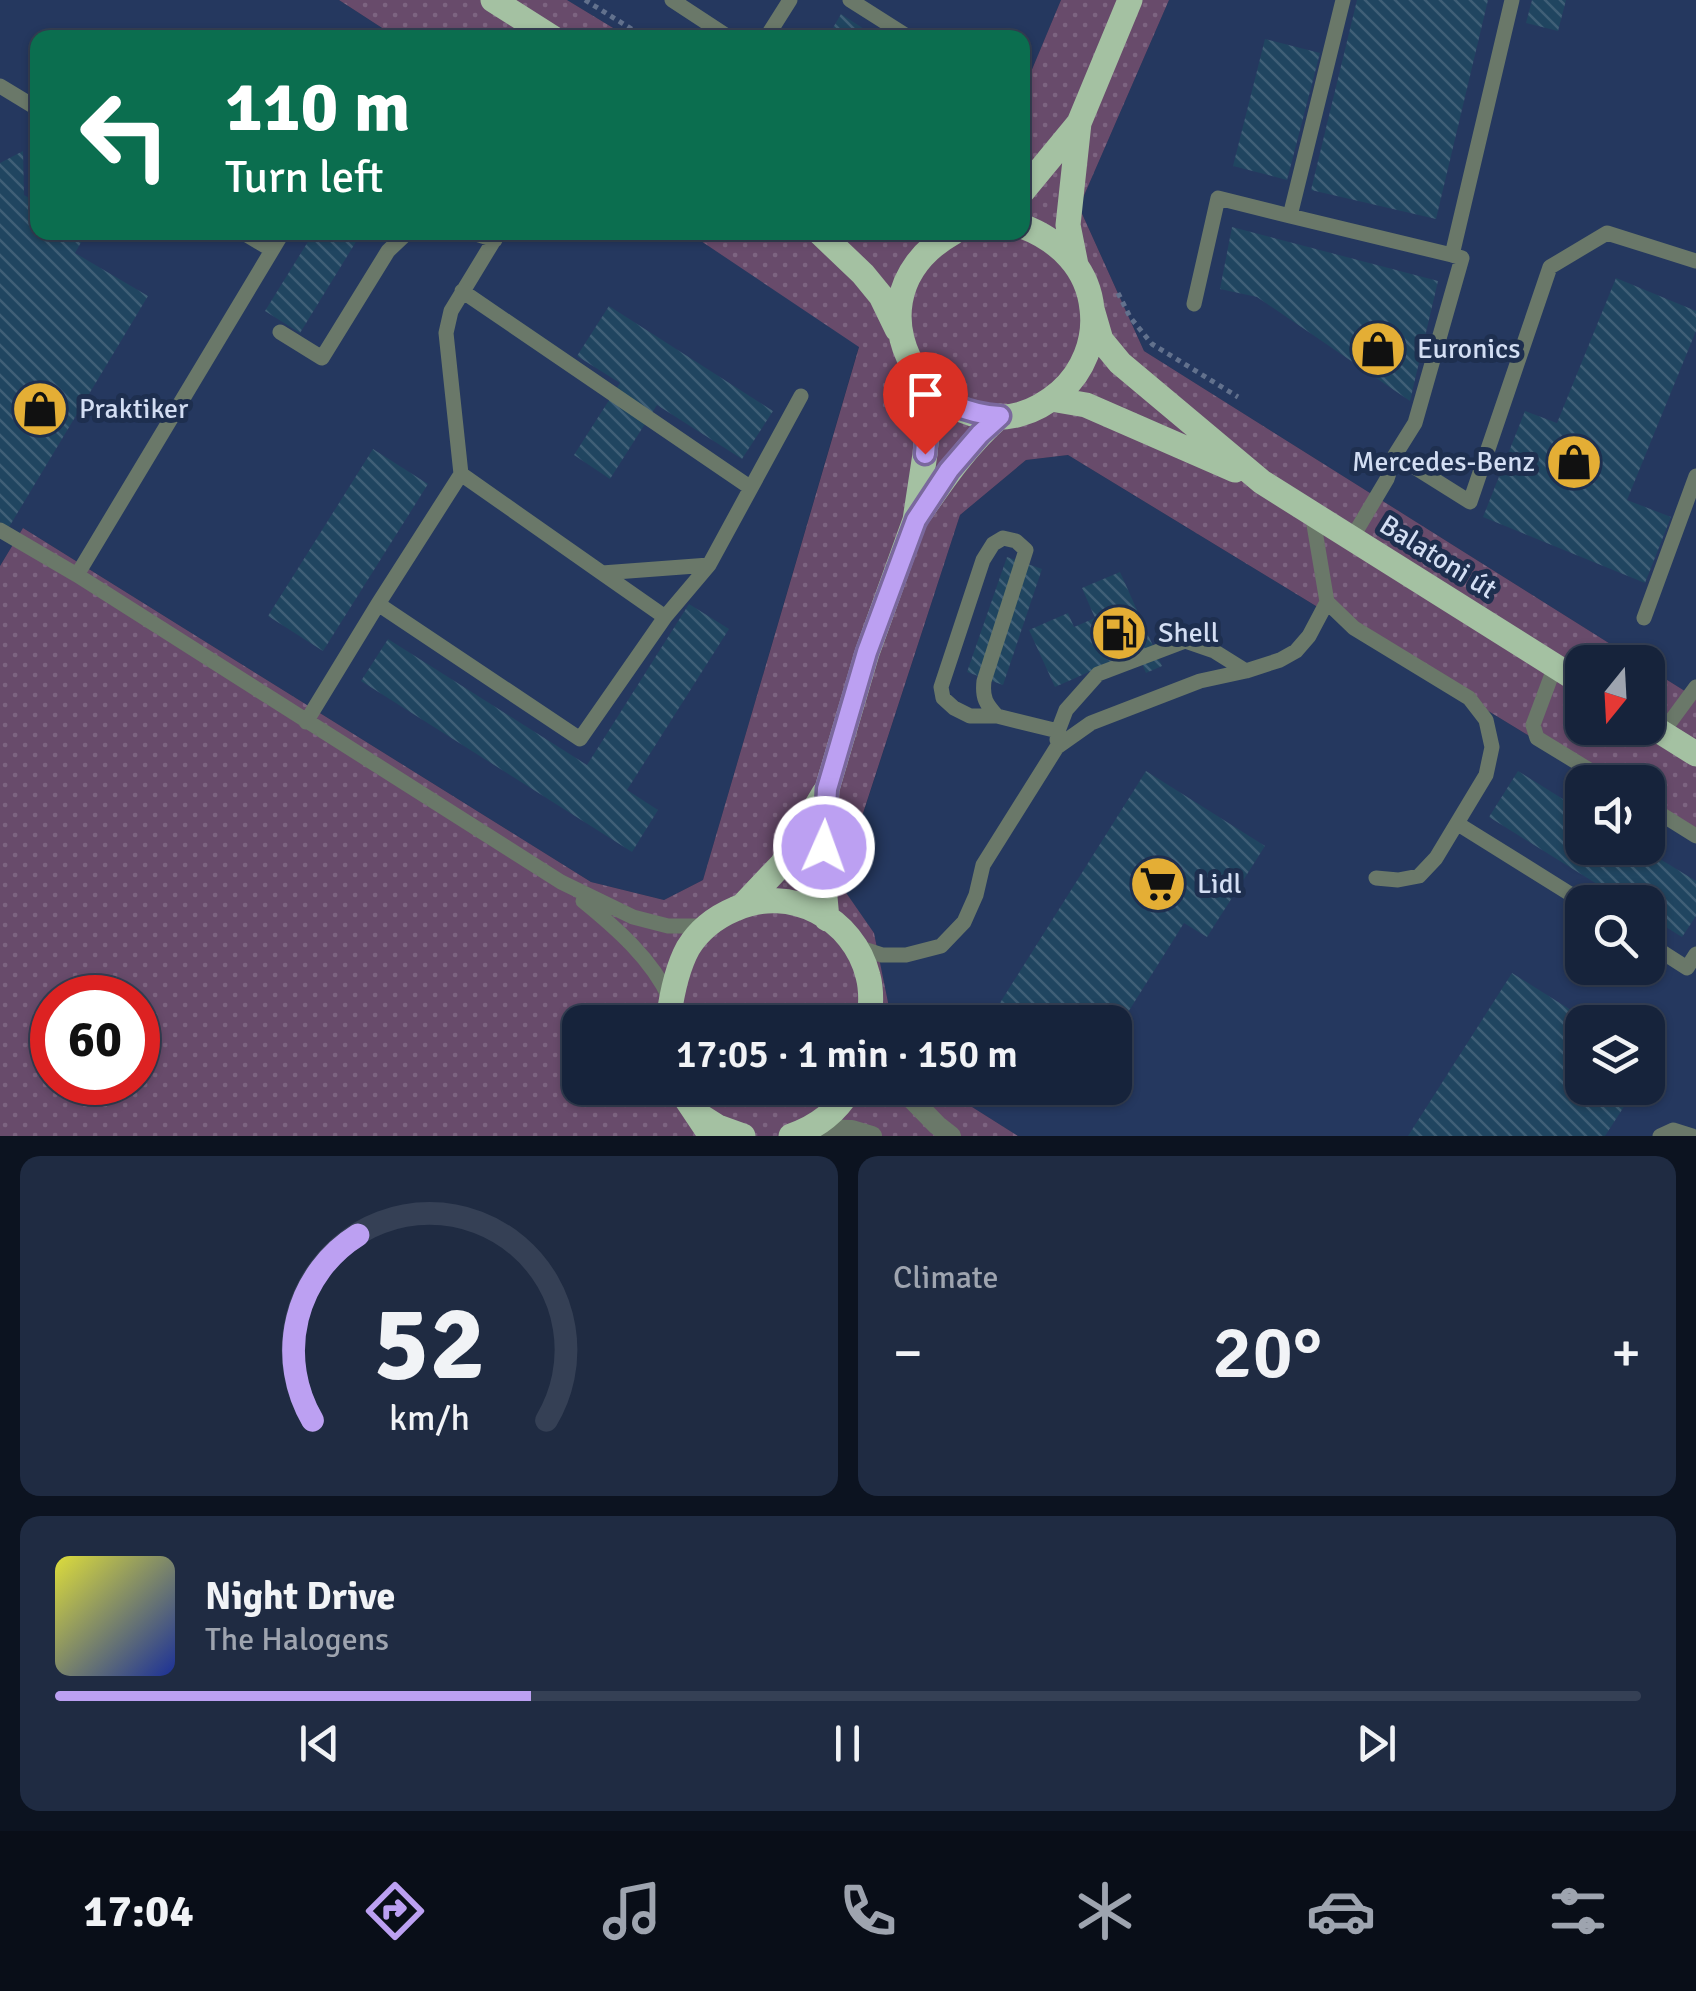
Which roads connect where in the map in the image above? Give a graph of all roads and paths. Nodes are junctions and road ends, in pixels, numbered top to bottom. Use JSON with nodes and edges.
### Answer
{"nodes":[{"id":1,"x":493,"y":0,"type":"edge"},
{"id":2,"x":585,"y":0,"type":"edge"},
{"id":3,"x":672,"y":0,"type":"edge"},
{"id":4,"x":790,"y":0,"type":"edge"},
{"id":5,"x":850,"y":0,"type":"edge"},
{"id":6,"x":1130,"y":0,"type":"edge"},
{"id":7,"x":1343,"y":0,"type":"edge"},
{"id":8,"x":1512,"y":0,"type":"edge"},
{"id":9,"x":538,"y":30,"type":"edge"},
{"id":10,"x":633,"y":30,"type":"edge"},
{"id":11,"x":718,"y":30,"type":"edge"},
{"id":12,"x":771,"y":30,"type":"edge"},
{"id":13,"x":897,"y":30,"type":"edge"},
{"id":14,"x":0,"y":86,"type":"edge"},
{"id":15,"x":30,"y":104,"type":"edge"},
{"id":16,"x":1079,"y":123,"type":"junction"},
{"id":17,"x":1030,"y":182,"type":"edge"},
{"id":18,"x":1290,"y":216,"type":"junction"},
{"id":19,"x":1030,"y":230,"type":"edge"},
{"id":20,"x":255,"y":240,"type":"edge"},
{"id":21,"x":278,"y":240,"type":"edge"},
{"id":22,"x":400,"y":240,"type":"edge"},
{"id":23,"x":494,"y":240,"type":"edge"},
{"id":24,"x":827,"y":240,"type":"edge"},
{"id":25,"x":943,"y":240,"type":"edge"},
{"id":26,"x":272,"y":250,"type":"junction"},
{"id":27,"x":1452,"y":255,"type":"junction"},
{"id":28,"x":1696,"y":261,"type":"edge"},
{"id":29,"x":1076,"y":265,"type":"junction"},
{"id":30,"x":1114,"y":285,"type":"dead end"},
{"id":31,"x":462,"y":291,"type":"junction"},
{"id":32,"x":1194,"y":304,"type":"dead end"},
{"id":33,"x":1092,"y":309,"type":"junction"},
{"id":34,"x":280,"y":332,"type":"dead end"},
{"id":35,"x":901,"y":337,"type":"junction"},
{"id":36,"x":920,"y":378,"type":"junction"},
{"id":37,"x":801,"y":396,"type":"dead end"},
{"id":38,"x":1238,"y":397,"type":"dead end"},
{"id":39,"x":1051,"y":399,"type":"junction"},
{"id":40,"x":1000,"y":416,"type":"junction"},
{"id":41,"x":1395,"y":456,"type":"junction"},
{"id":42,"x":461,"y":474,"type":"junction"},
{"id":43,"x":1696,"y":476,"type":"edge"},
{"id":44,"x":1262,"y":482,"type":"junction"},
{"id":45,"x":750,"y":488,"type":"junction"},
{"id":46,"x":1312,"y":513,"type":"junction"},
{"id":47,"x":916,"y":520,"type":"junction"},
{"id":48,"x":0,"y":530,"type":"edge"},
{"id":49,"x":1352,"y":538,"type":"junction"},
{"id":50,"x":709,"y":565,"type":"junction"},
{"id":51,"x":602,"y":573,"type":"junction"},
{"id":52,"x":77,"y":576,"type":"junction"},
{"id":53,"x":1327,"y":602,"type":"junction"},
{"id":54,"x":378,"y":604,"type":"junction"},
{"id":55,"x":665,"y":617,"type":"junction"},
{"id":56,"x":1644,"y":618,"type":"dead end"},
{"id":57,"x":1556,"y":666,"type":"junction"},
{"id":58,"x":1246,"y":671,"type":"junction"},
{"id":59,"x":1565,"y":672,"type":"edge"},
{"id":60,"x":1696,"y":687,"type":"edge"},
{"id":61,"x":997,"y":716,"type":"junction"},
{"id":62,"x":1665,"y":718,"type":"edge"},
{"id":63,"x":306,"y":722,"type":"junction"},
{"id":64,"x":1665,"y":734,"type":"edge"},
{"id":65,"x":1058,"y":739,"type":"junction"},
{"id":66,"x":1696,"y":754,"type":"edge"},
{"id":67,"x":1582,"y":765,"type":"edge"},
{"id":68,"x":827,"y":789,"type":"junction"},
{"id":69,"x":1665,"y":817,"type":"edge"},
{"id":70,"x":1458,"y":824,"type":"junction"},
{"id":71,"x":1696,"y":836,"type":"edge"},
{"id":72,"x":1376,"y":878,"type":"dead end"},
{"id":73,"x":561,"y":882,"type":"junction"},
{"id":74,"x":1565,"y":891,"type":"edge"},
{"id":75,"x":744,"y":904,"type":"junction"},
{"id":76,"x":827,"y":919,"type":"junction"},
{"id":77,"x":706,"y":926,"type":"junction"},
{"id":78,"x":854,"y":946,"type":"junction"},
{"id":79,"x":1665,"y":954,"type":"edge"},
{"id":80,"x":1696,"y":954,"type":"edge"},
{"id":81,"x":667,"y":1005,"type":"edge"},
{"id":82,"x":671,"y":1005,"type":"edge"},
{"id":83,"x":871,"y":1005,"type":"edge"},
{"id":84,"x":691,"y":1105,"type":"edge"},
{"id":85,"x":838,"y":1105,"type":"edge"},
{"id":86,"x":917,"y":1105,"type":"edge"},
{"id":87,"x":705,"y":1126,"type":"edge"},
{"id":88,"x":801,"y":1132,"type":"edge"},
{"id":89,"x":743,"y":1136,"type":"edge"},
{"id":90,"x":872,"y":1136,"type":"edge"},
{"id":91,"x":951,"y":1136,"type":"edge"},
{"id":92,"x":1660,"y":1136,"type":"edge"},
{"id":93,"x":1692,"y":1136,"type":"edge"}],
"edges":[{"from":1,"to":9,"type":"main road"},
{"from":2,"to":10,"type":"path"},
{"from":3,"to":11,"type":"lane"},
{"from":4,"to":12,"type":"lane"},
{"from":5,"to":13,"type":"lane"},
{"from":6,"to":16,"type":"main road"},
{"from":7,"to":18,"type":"lane"},
{"from":8,"to":27,"type":"lane"},
{"from":14,"to":15,"type":"lane"},
{"from":16,"to":17,"type":"main road"},
{"from":16,"to":29,"type":"main road","name":"Balatoni út"},
{"from":18,"to":27,"type":"lane"},
{"from":18,"to":32,"type":"lane"},
{"from":19,"to":29,"type":"main road"},
{"from":20,"to":26,"type":"lane"},
{"from":21,"to":26,"type":"lane"},
{"from":22,"to":34,"type":"lane"},
{"from":23,"to":31,"type":"lane"},
{"from":24,"to":35,"type":"main road"},
{"from":25,"to":35,"type":"main road"},
{"from":26,"to":52,"type":"lane"},
{"from":27,"to":41,"type":"lane"},
{"from":28,"to":41,"type":"lane"},
{"from":29,"to":33,"type":"main road","name":"Balatoni út"},
{"from":30,"to":38,"type":"path"},
{"from":31,"to":42,"type":"lane"},
{"from":31,"to":45,"type":"lane"},
{"from":33,"to":39,"type":"main road"},
{"from":33,"to":44,"type":"main road","name":"Balatoni út"},
{"from":35,"to":36,"type":"main road"},
{"from":36,"to":40,"type":"main road"},
{"from":36,"to":47,"type":"main road"},
{"from":37,"to":45,"type":"lane"},
{"from":39,"to":40,"type":"main road"},
{"from":39,"to":44,"type":"main road","name":"Balatoni út"},
{"from":40,"to":47,"type":"main road"},
{"from":41,"to":49,"type":"lane"},
{"from":42,"to":51,"type":"lane"},
{"from":42,"to":54,"type":"lane"},
{"from":43,"to":56,"type":"lane"},
{"from":44,"to":46,"type":"main road","name":"Balatoni út"},
{"from":45,"to":50,"type":"lane"},
{"from":46,"to":49,"type":"main road","name":"Balatoni út"},
{"from":46,"to":53,"type":"lane"},
{"from":47,"to":68,"type":"main road"},
{"from":48,"to":52,"type":"lane"},
{"from":49,"to":57,"type":"main road","name":"Balatoni út"},
{"from":50,"to":51,"type":"lane"},
{"from":50,"to":55,"type":"lane"},
{"from":51,"to":55,"type":"lane"},
{"from":52,"to":63,"type":"lane"},
{"from":53,"to":58,"type":"lane"},
{"from":53,"to":70,"type":"lane"},
{"from":54,"to":55,"type":"lane"},
{"from":54,"to":63,"type":"lane"},
{"from":57,"to":59,"type":"main road","name":"Balatoni út"},
{"from":57,"to":67,"type":"lane"},
{"from":58,"to":65,"type":"lane"},
{"from":58,"to":65,"type":"lane"},
{"from":60,"to":62,"type":"lane"},
{"from":61,"to":61,"type":"lane"},
{"from":61,"to":65,"type":"lane"},
{"from":63,"to":73,"type":"lane"},
{"from":64,"to":66,"type":"main road"},
{"from":65,"to":78,"type":"lane"},
{"from":68,"to":75,"type":"main road"},
{"from":68,"to":76,"type":"main road"},
{"from":69,"to":71,"type":"lane"},
{"from":70,"to":72,"type":"lane"},
{"from":70,"to":74,"type":"lane"},
{"from":73,"to":77,"type":"lane"},
{"from":73,"to":81,"type":"lane"},
{"from":75,"to":76,"type":"main road"},
{"from":75,"to":77,"type":"main road"},
{"from":76,"to":78,"type":"main road"},
{"from":77,"to":82,"type":"main road"},
{"from":78,"to":83,"type":"main road"},
{"from":79,"to":80,"type":"lane"},
{"from":84,"to":87,"type":"main road"},
{"from":85,"to":88,"type":"main road"},
{"from":86,"to":91,"type":"street"},
{"from":87,"to":89,"type":"main road"},
{"from":88,"to":90,"type":"street"},
{"from":92,"to":93,"type":"lane"}]}
